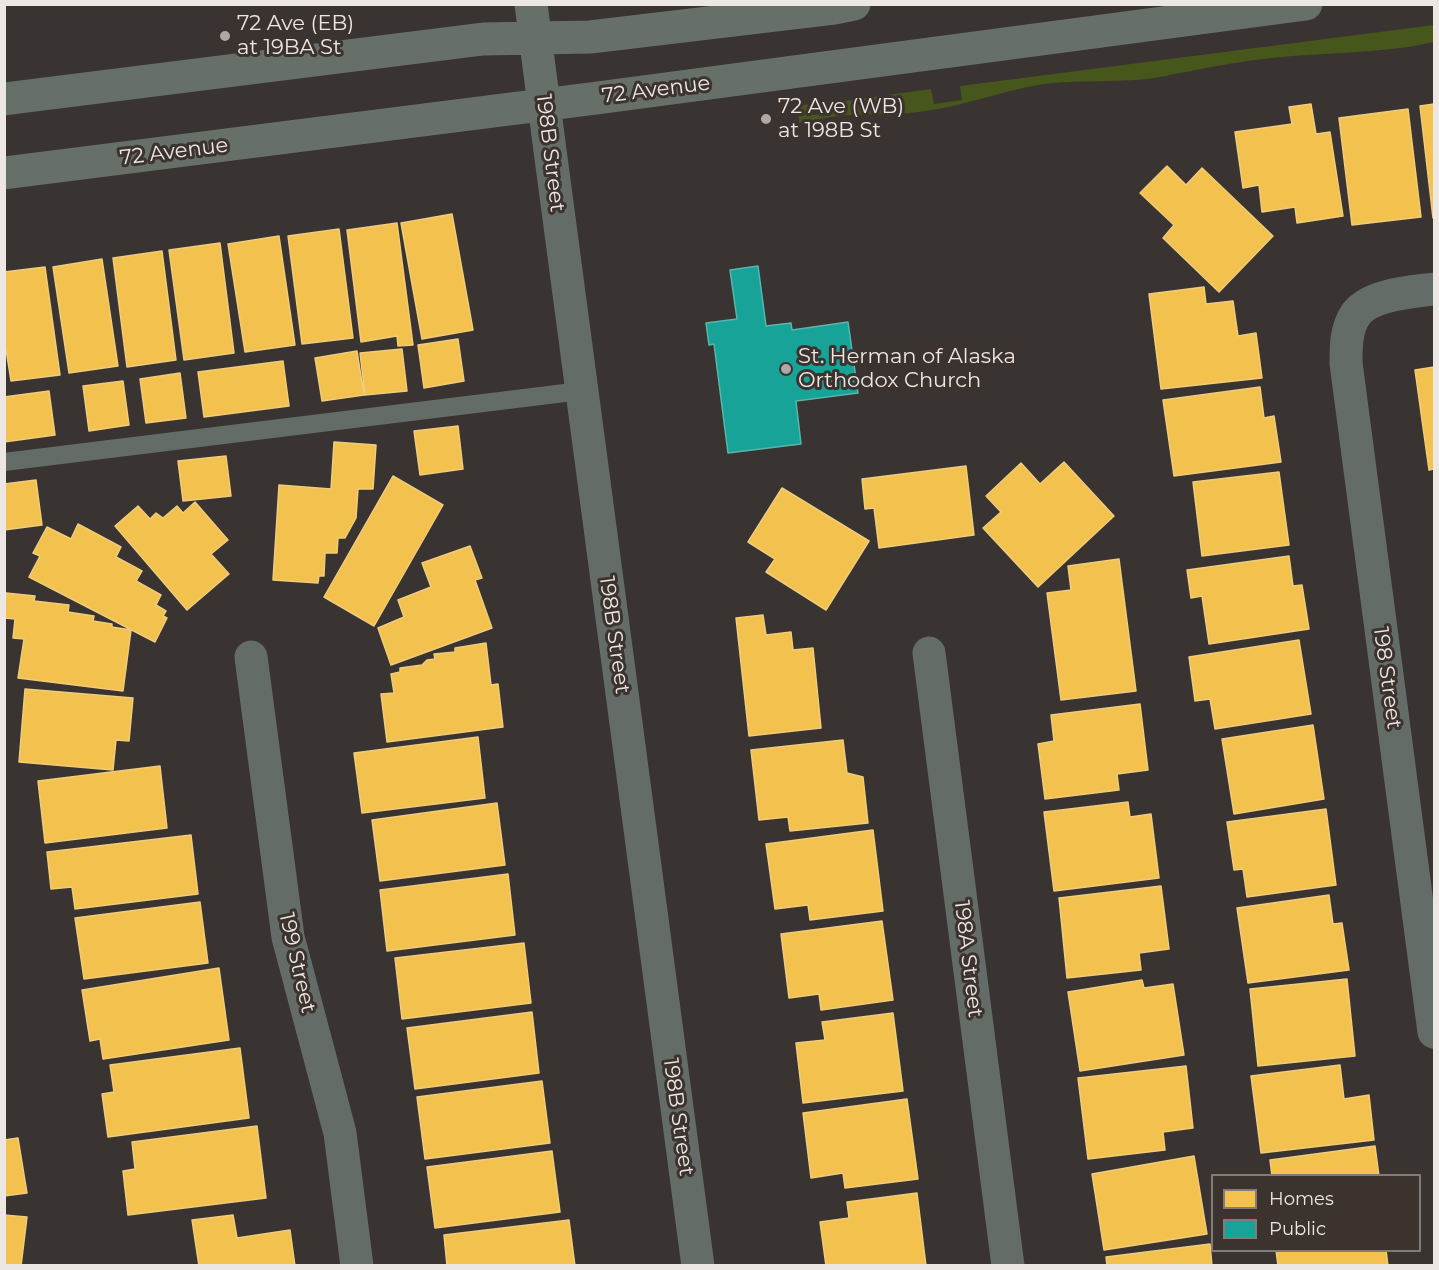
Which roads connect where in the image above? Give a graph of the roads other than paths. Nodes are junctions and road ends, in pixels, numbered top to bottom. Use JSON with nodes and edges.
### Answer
{"nodes":[{"id":1,"x":531,"y":4,"type":"edge"},
{"id":2,"x":854,"y":4,"type":"edge"},
{"id":3,"x":1306,"y":4,"type":"edge"},
{"id":4,"x":535,"y":39,"type":"junction"},
{"id":5,"x":4,"y":99,"type":"edge"},
{"id":6,"x":544,"y":105,"type":"junction"},
{"id":7,"x":4,"y":173,"type":"edge"},
{"id":8,"x":1434,"y":289,"type":"edge"},
{"id":9,"x":581,"y":391,"type":"junction"},
{"id":10,"x":4,"y":462,"type":"edge"},
{"id":11,"x":929,"y":652,"type":"dead end"},
{"id":12,"x":251,"y":657,"type":"dead end"},
{"id":13,"x":1434,"y":1032,"type":"edge"},
{"id":14,"x":357,"y":1266,"type":"edge"},
{"id":15,"x":698,"y":1266,"type":"edge"},
{"id":16,"x":1008,"y":1266,"type":"edge"}],
"edges":[{"from":1,"to":4,"type":"main road","name":"198B Street"},
{"from":2,"to":4,"type":"main road"},
{"from":3,"to":6,"type":"main road","name":"72 Avenue"},
{"from":4,"to":5,"type":"main road"},
{"from":4,"to":6,"type":"main road","name":"198B Street"},
{"from":6,"to":7,"type":"main road","name":"72 Avenue"},
{"from":6,"to":9,"type":"street","name":"198B Street"},
{"from":8,"to":13,"type":"street","name":"198 Street"},
{"from":9,"to":10,"type":"lane"},
{"from":9,"to":15,"type":"street","name":"198B Street"},
{"from":11,"to":16,"type":"street","name":"198A Street"},
{"from":12,"to":14,"type":"street","name":"199 Street"}]}
